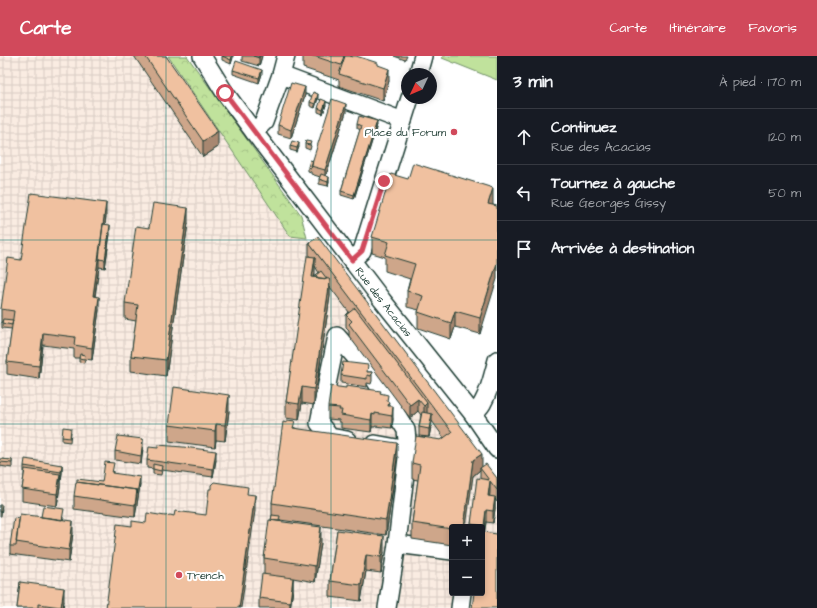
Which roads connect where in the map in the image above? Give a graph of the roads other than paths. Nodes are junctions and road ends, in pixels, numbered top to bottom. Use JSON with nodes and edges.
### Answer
{"nodes":[{"id":1,"x":202,"y":56,"type":"edge"},
{"id":2,"x":286,"y":56,"type":"edge"},
{"id":3,"x":423,"y":56,"type":"edge"},
{"id":4,"x":420,"y":68,"type":"edge"},
{"id":5,"x":281,"y":74,"type":"junction"},
{"id":6,"x":408,"y":104,"type":"edge"},
{"id":7,"x":403,"y":121,"type":"junction"},
{"id":8,"x":254,"y":132,"type":"junction"},
{"id":9,"x":352,"y":260,"type":"junction"},
{"id":10,"x":497,"y":360,"type":"edge"},
{"id":11,"x":475,"y":417,"type":"junction"},
{"id":12,"x":497,"y":449,"type":"edge"},
{"id":13,"x":408,"y":450,"type":"junction"},
{"id":14,"x":397,"y":544,"type":"junction"},
{"id":15,"x":449,"y":550,"type":"edge"},
{"id":16,"x":462,"y":596,"type":"edge"},
{"id":17,"x":387,"y":608,"type":"edge"},
{"id":18,"x":460,"y":608,"type":"edge"}],
"edges":[{"from":1,"to":8,"type":"street","name":"Rue des Acacias"},
{"from":2,"to":5,"type":"street"},
{"from":3,"to":4,"type":"street"},
{"from":5,"to":7,"type":"street"},
{"from":5,"to":8,"type":"street"},
{"from":6,"to":7,"type":"street"},
{"from":7,"to":9,"type":"street"},
{"from":8,"to":9,"type":"street","name":"Rue des Acacias"},
{"from":9,"to":11,"type":"street","name":"Rue des Acacias"},
{"from":10,"to":11,"type":"street"},
{"from":11,"to":12,"type":"street","name":"Rue des Acacias"},
{"from":13,"to":13,"type":"street"},
{"from":13,"to":14,"type":"street"},
{"from":14,"to":15,"type":"street"},
{"from":14,"to":17,"type":"street"},
{"from":16,"to":18,"type":"street"}]}
